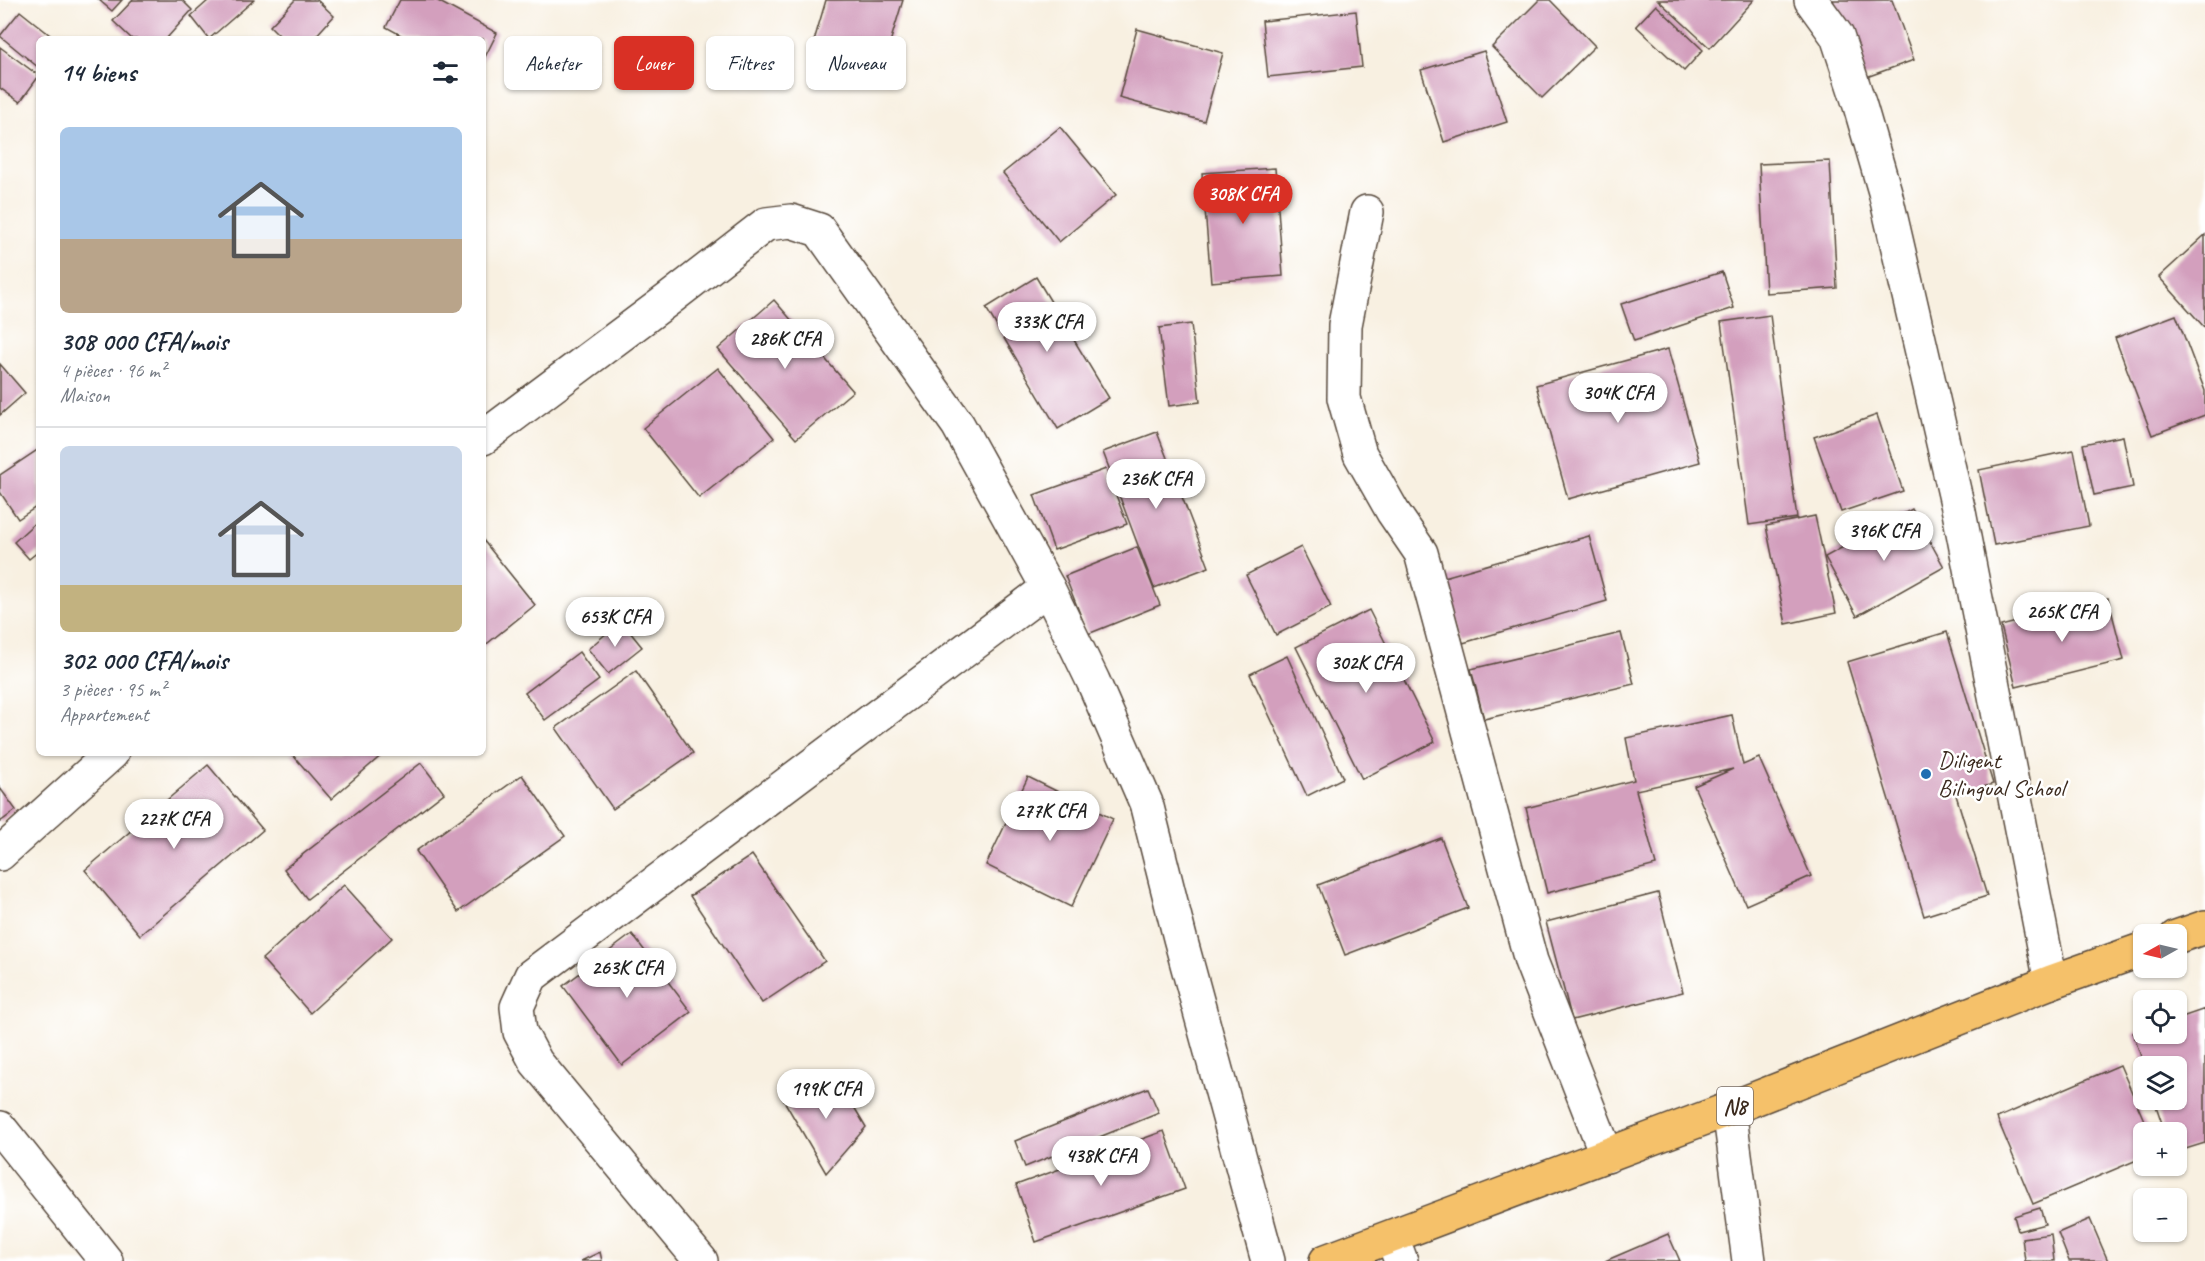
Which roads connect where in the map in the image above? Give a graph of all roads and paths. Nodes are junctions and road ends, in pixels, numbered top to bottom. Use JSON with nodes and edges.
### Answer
{"nodes":[{"id":1,"x":1811,"y":0,"type":"edge"},
{"id":2,"x":1366,"y":212,"type":"dead end"},
{"id":3,"x":486,"y":436,"type":"edge"},
{"id":4,"x":1048,"y":588,"type":"junction"},
{"id":5,"x":109,"y":756,"type":"edge"},
{"id":6,"x":0,"y":854,"type":"edge"},
{"id":7,"x":2133,"y":953,"type":"edge"},
{"id":8,"x":2051,"y":982,"type":"junction"},
{"id":9,"x":1729,"y":1109,"type":"junction"},
{"id":10,"x":0,"y":1128,"type":"edge"},
{"id":11,"x":1607,"y":1156,"type":"junction"},
{"id":12,"x":1396,"y":1249,"type":"edge"},
{"id":13,"x":106,"y":1261,"type":"edge"},
{"id":14,"x":701,"y":1261,"type":"edge"},
{"id":15,"x":1268,"y":1261,"type":"edge"},
{"id":16,"x":1326,"y":1261,"type":"edge"},
{"id":17,"x":1749,"y":1261,"type":"edge"}],
"edges":[{"from":1,"to":8,"type":"street"},
{"from":2,"to":11,"type":"street"},
{"from":3,"to":4,"type":"street"},
{"from":4,"to":14,"type":"street"},
{"from":4,"to":15,"type":"street"},
{"from":5,"to":6,"type":"street"},
{"from":7,"to":8,"type":"highway","number":"N8"},
{"from":8,"to":9,"type":"highway","number":"N8"},
{"from":9,"to":11,"type":"highway","number":"N8"},
{"from":9,"to":17,"type":"street"},
{"from":10,"to":13,"type":"street"},
{"from":11,"to":12,"type":"highway","number":"N8"},
{"from":12,"to":16,"type":"highway","number":"N8"}]}
